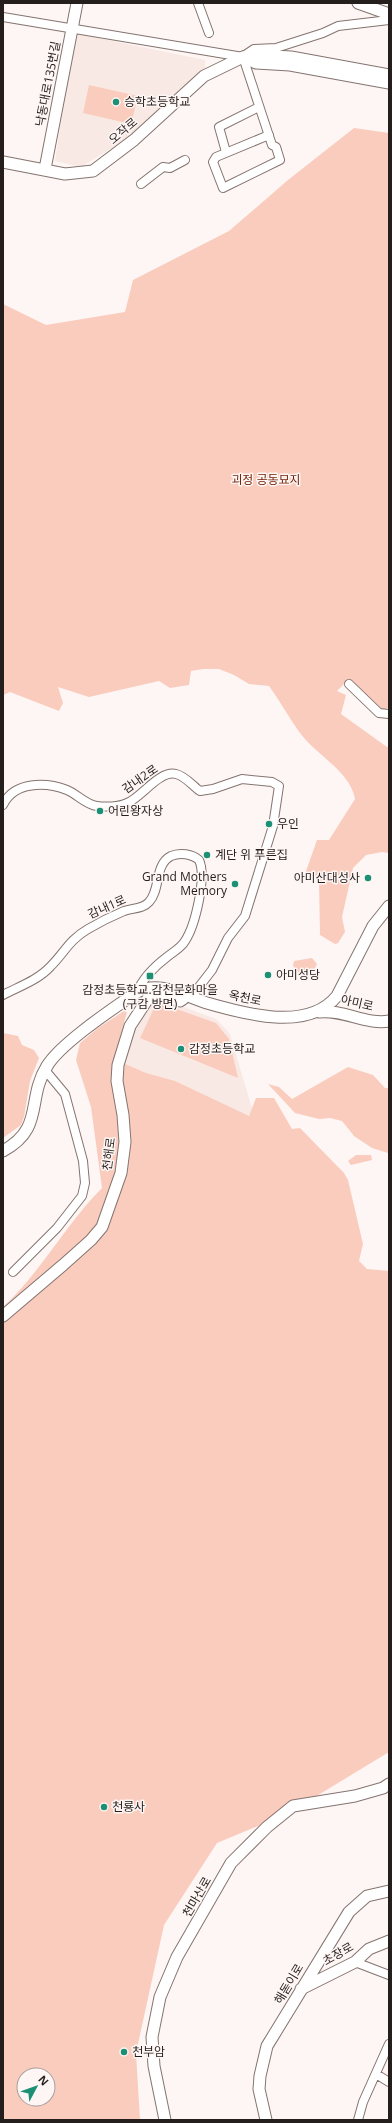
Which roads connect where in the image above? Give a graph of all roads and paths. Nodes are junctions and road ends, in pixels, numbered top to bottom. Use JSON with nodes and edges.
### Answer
{"nodes":[{"id":1,"x":77,"y":3,"type":"edge"},
{"id":2,"x":198,"y":3,"type":"edge"},
{"id":3,"x":358,"y":3,"type":"edge"},
{"id":4,"x":389,"y":14,"type":"edge"},
{"id":5,"x":3,"y":17,"type":"edge"},
{"id":6,"x":389,"y":20,"type":"edge"},
{"id":7,"x":72,"y":27,"type":"junction"},
{"id":8,"x":209,"y":33,"type":"dead end"},
{"id":9,"x":243,"y":57,"type":"junction"},
{"id":10,"x":389,"y":75,"type":"edge"},
{"id":11,"x":389,"y":83,"type":"edge"},
{"id":12,"x":259,"y":107,"type":"junction"},
{"id":13,"x":269,"y":135,"type":"junction"},
{"id":14,"x":226,"y":152,"type":"junction"},
{"id":15,"x":185,"y":160,"type":"dead end"},
{"id":16,"x":3,"y":162,"type":"edge"},
{"id":17,"x":45,"y":169,"type":"junction"},
{"id":18,"x":140,"y":184,"type":"dead end"},
{"id":19,"x":349,"y":684,"type":"dead end"},
{"id":20,"x":389,"y":714,"type":"edge"},
{"id":21,"x":3,"y":805,"type":"edge"},
{"id":22,"x":389,"y":906,"type":"edge"},
{"id":23,"x":137,"y":992,"type":"junction"},
{"id":24,"x":339,"y":993,"type":"junction"},
{"id":25,"x":3,"y":995,"type":"edge"},
{"id":26,"x":189,"y":996,"type":"junction"},
{"id":27,"x":319,"y":1012,"type":"junction"},
{"id":28,"x":348,"y":1014,"type":"junction"},
{"id":29,"x":389,"y":1021,"type":"edge"},
{"id":30,"x":45,"y":1070,"type":"junction"},
{"id":31,"x":3,"y":1151,"type":"edge"},
{"id":32,"x":13,"y":1272,"type":"dead end"},
{"id":33,"x":3,"y":1316,"type":"edge"},
{"id":34,"x":389,"y":1784,"type":"edge"},
{"id":35,"x":389,"y":1891,"type":"edge"},
{"id":36,"x":389,"y":1941,"type":"edge"},
{"id":37,"x":355,"y":1962,"type":"junction"},
{"id":38,"x":389,"y":1976,"type":"edge"},
{"id":39,"x":300,"y":1989,"type":"junction"},
{"id":40,"x":389,"y":2044,"type":"edge"},
{"id":41,"x":376,"y":2074,"type":"junction"},
{"id":42,"x":389,"y":2082,"type":"edge"},
{"id":43,"x":165,"y":2120,"type":"edge"},
{"id":44,"x":266,"y":2120,"type":"edge"},
{"id":45,"x":358,"y":2120,"type":"edge"}],
"edges":[{"from":1,"to":7,"type":"street","name":"낙동대로135번길"},
{"from":2,"to":8,"type":"street"},
{"from":3,"to":4,"type":"street"},
{"from":5,"to":7,"type":"street"},
{"from":6,"to":9,"type":"street"},
{"from":7,"to":9,"type":"street"},
{"from":7,"to":17,"type":"street","name":"낙동대로135번길"},
{"from":9,"to":10,"type":"street","name":"오작로"},
{"from":9,"to":11,"type":"street"},
{"from":9,"to":12,"type":"street"},
{"from":9,"to":17,"type":"street","name":"오작로"},
{"from":12,"to":13,"type":"street"},
{"from":12,"to":14,"type":"street"},
{"from":13,"to":14,"type":"street"},
{"from":13,"to":14,"type":"street"},
{"from":15,"to":18,"type":"street"},
{"from":16,"to":17,"type":"street","name":"오작로"},
{"from":19,"to":20,"type":"street"},
{"from":21,"to":26,"type":"street","name":"감내2로"},
{"from":22,"to":24,"type":"street","name":"옥천로"},
{"from":23,"to":25,"type":"street","name":"감내1로"},
{"from":23,"to":26,"type":"street","name":"옥천로"},
{"from":23,"to":30,"type":"street","name":"옥천로"},
{"from":24,"to":27,"type":"street","name":"옥천로"},
{"from":24,"to":28,"type":"street"},
{"from":26,"to":27,"type":"street","name":"옥천로"},
{"from":26,"to":33,"type":"street","name":"천해로"},
{"from":27,"to":28,"type":"street","name":"아미로"},
{"from":28,"to":29,"type":"street","name":"아미로"},
{"from":30,"to":31,"type":"street","name":"옥천로"},
{"from":30,"to":32,"type":"street"},
{"from":34,"to":43,"type":"street","name":"천마산로"},
{"from":35,"to":39,"type":"street","name":"해돋이로"},
{"from":36,"to":37,"type":"street","name":"초장로"},
{"from":37,"to":38,"type":"street"},
{"from":37,"to":39,"type":"street","name":"초장로"},
{"from":39,"to":44,"type":"street","name":"해돋이로"},
{"from":40,"to":41,"type":"street"},
{"from":41,"to":42,"type":"street"},
{"from":41,"to":45,"type":"street"}]}
